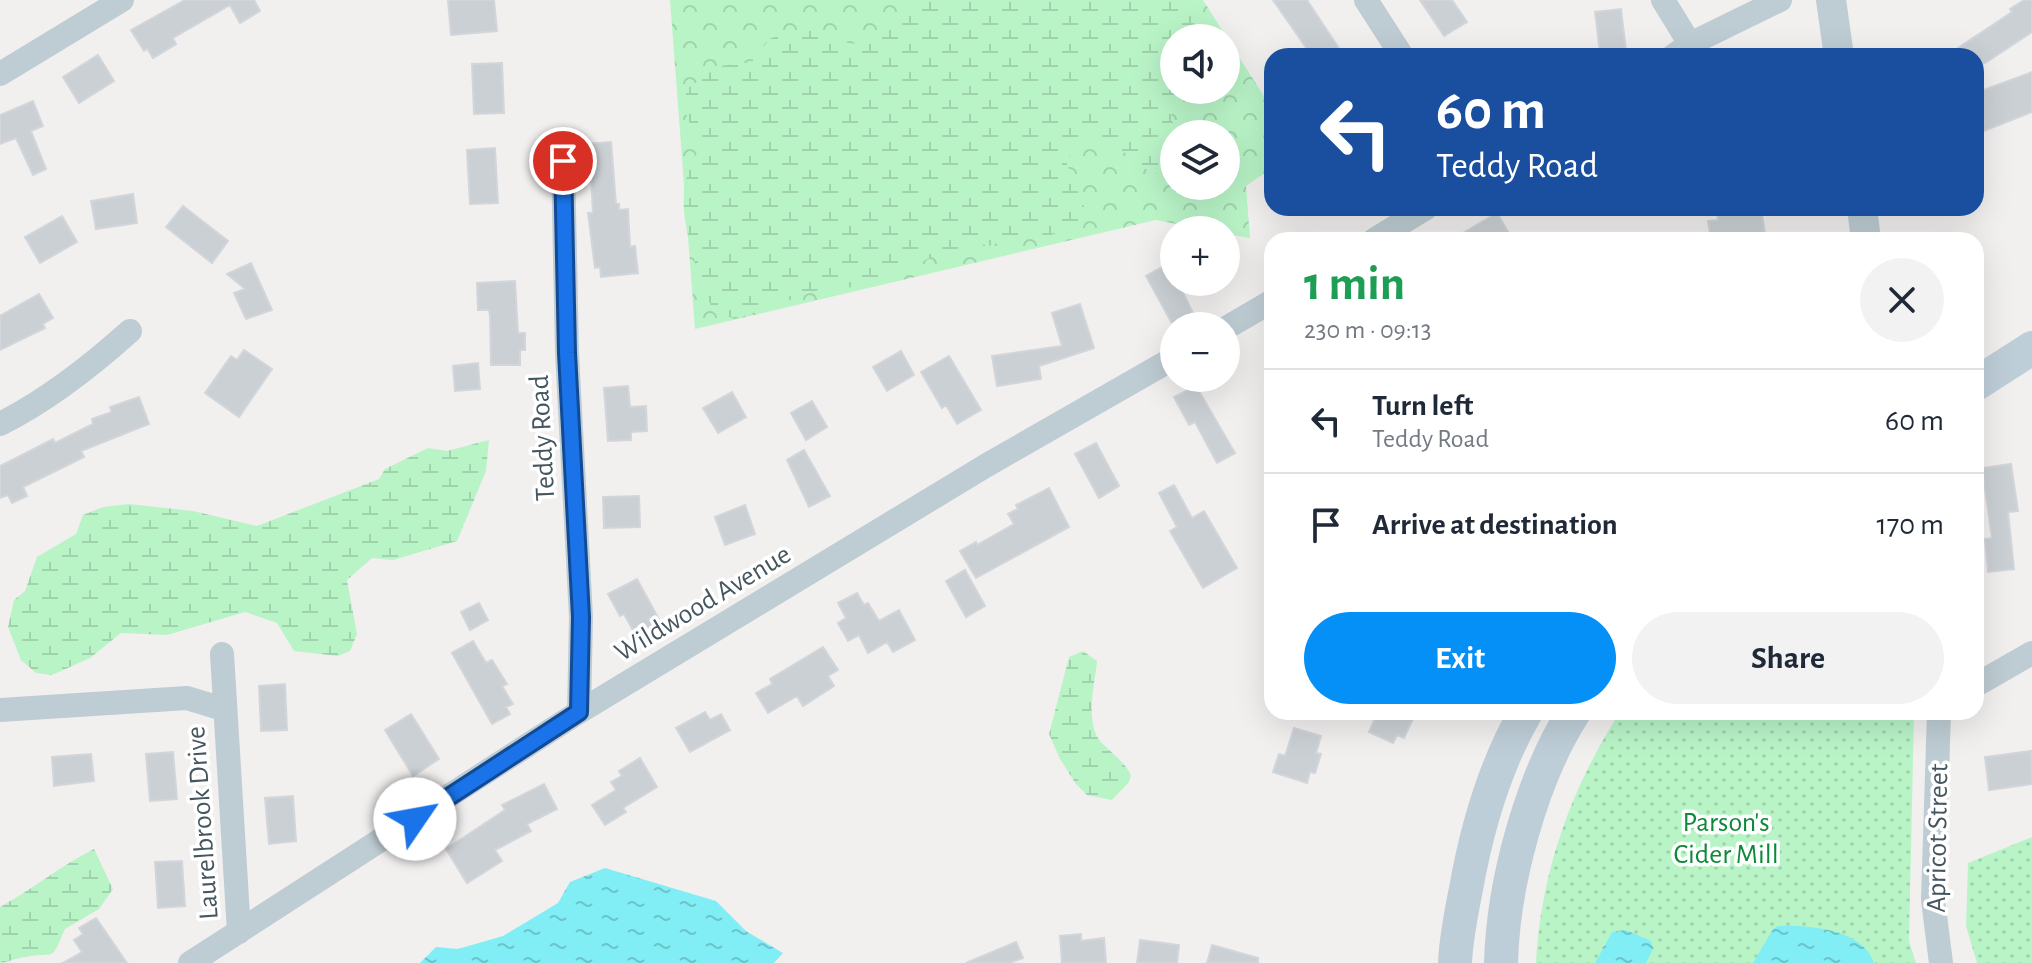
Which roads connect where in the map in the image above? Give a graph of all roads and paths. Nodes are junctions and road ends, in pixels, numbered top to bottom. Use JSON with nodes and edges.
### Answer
{"nodes":[{"id":1,"x":122,"y":0,"type":"edge"},
{"id":2,"x":1366,"y":0,"type":"edge"},
{"id":3,"x":1663,"y":0,"type":"edge"},
{"id":4,"x":1780,"y":0,"type":"edge"},
{"id":5,"x":1831,"y":0,"type":"edge"},
{"id":6,"x":1397,"y":48,"type":"edge"},
{"id":7,"x":1680,"y":48,"type":"edge"},
{"id":8,"x":1685,"y":48,"type":"edge"},
{"id":9,"x":1838,"y":48,"type":"edge"},
{"id":10,"x":0,"y":74,"type":"edge"},
{"id":11,"x":563,"y":161,"type":"dead end"},
{"id":12,"x":1413,"y":216,"type":"edge"},
{"id":13,"x":1387,"y":232,"type":"edge"},
{"id":14,"x":1264,"y":313,"type":"edge"},
{"id":15,"x":1240,"y":322,"type":"edge"},
{"id":16,"x":130,"y":331,"type":"dead end"},
{"id":17,"x":2032,"y":348,"type":"edge"},
{"id":18,"x":1160,"y":366,"type":"edge"},
{"id":19,"x":1984,"y":379,"type":"edge"},
{"id":20,"x":0,"y":424,"type":"edge"},
{"id":21,"x":2032,"y":653,"type":"edge"},
{"id":22,"x":222,"y":654,"type":"dead end"},
{"id":23,"x":1984,"y":680,"type":"edge"},
{"id":24,"x":223,"y":709,"type":"junction"},
{"id":25,"x":0,"y":710,"type":"edge"},
{"id":26,"x":579,"y":712,"type":"junction"},
{"id":27,"x":1522,"y":720,"type":"edge"},
{"id":28,"x":1570,"y":720,"type":"edge"},
{"id":29,"x":1939,"y":720,"type":"edge"},
{"id":30,"x":239,"y":932,"type":"junction"},
{"id":31,"x":190,"y":963,"type":"edge"},
{"id":32,"x":1455,"y":963,"type":"edge"},
{"id":33,"x":1501,"y":963,"type":"edge"},
{"id":34,"x":1941,"y":963,"type":"edge"}],
"edges":[{"from":1,"to":10,"type":"street"},
{"from":2,"to":6,"type":"street"},
{"from":3,"to":7,"type":"street"},
{"from":4,"to":8,"type":"street"},
{"from":5,"to":9,"type":"street"},
{"from":11,"to":26,"type":"street","name":"Teddy Road"},
{"from":12,"to":13,"type":"street"},
{"from":14,"to":15,"type":"street"},
{"from":16,"to":20,"type":"street"},
{"from":17,"to":19,"type":"main road"},
{"from":18,"to":26,"type":"street","name":"Wildwood Avenue"},
{"from":21,"to":23,"type":"street"},
{"from":22,"to":24,"type":"street","name":"Laurelbrook Drive"},
{"from":24,"to":25,"type":"street"},
{"from":24,"to":30,"type":"street","name":"Laurelbrook Drive"},
{"from":26,"to":30,"type":"street","name":"Wildwood Avenue"},
{"from":27,"to":32,"type":"main road"},
{"from":28,"to":33,"type":"main road"},
{"from":29,"to":34,"type":"street","name":"Apricot Street"},
{"from":30,"to":31,"type":"street","name":"Wildwood Avenue"}]}
